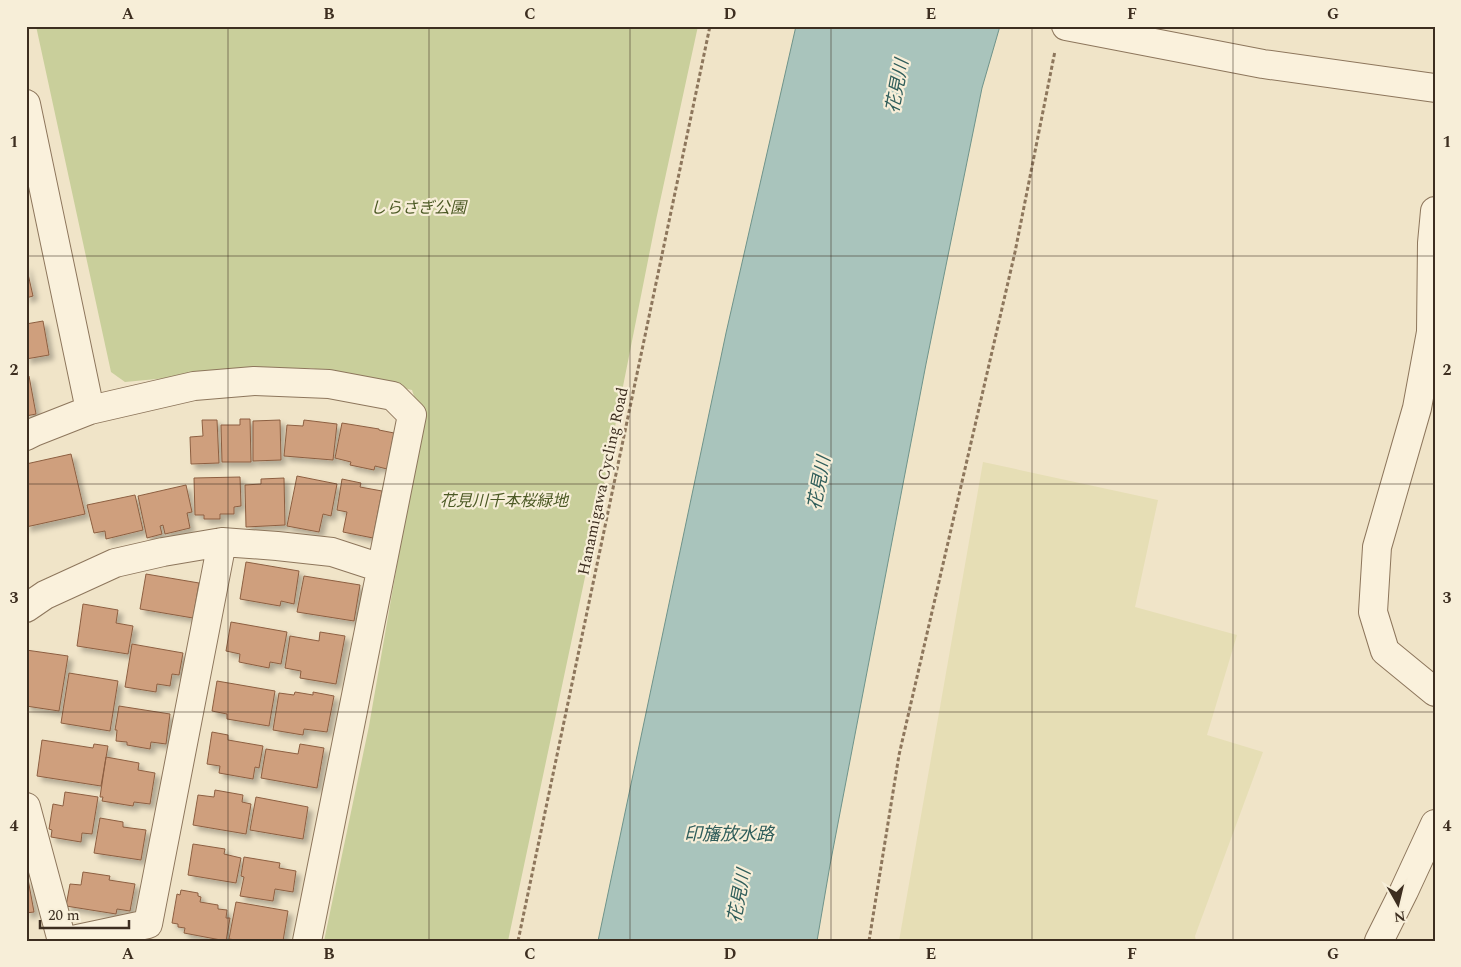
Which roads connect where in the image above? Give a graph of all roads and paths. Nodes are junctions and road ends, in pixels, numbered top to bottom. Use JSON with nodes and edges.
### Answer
{"nodes":[{"id":1,"x":710,"y":26,"type":"edge"},
{"id":2,"x":1061,"y":36,"type":"edge"},
{"id":3,"x":1435,"y":88,"type":"edge"},
{"id":4,"x":26,"y":104,"type":"edge"},
{"id":5,"x":1435,"y":211,"type":"edge"},
{"id":6,"x":90,"y":410,"type":"junction"},
{"id":7,"x":26,"y":436,"type":"edge"},
{"id":8,"x":222,"y":542,"type":"junction"},
{"id":9,"x":381,"y":568,"type":"junction"},
{"id":10,"x":26,"y":608,"type":"edge"},
{"id":11,"x":1435,"y":692,"type":"edge"},
{"id":12,"x":26,"y":807,"type":"edge"},
{"id":13,"x":1435,"y":824,"type":"edge"},
{"id":14,"x":62,"y":941,"type":"edge"},
{"id":15,"x":68,"y":941,"type":"edge"},
{"id":16,"x":308,"y":941,"type":"edge"},
{"id":17,"x":518,"y":941,"type":"edge"},
{"id":18,"x":869,"y":941,"type":"edge"},
{"id":19,"x":1379,"y":941,"type":"edge"}],
"edges":[{"from":1,"to":17,"type":"path","name":"Hanamigawa Cycling Road"},
{"from":2,"to":3,"type":"street"},
{"from":2,"to":18,"type":"path"},
{"from":4,"to":6,"type":"street"},
{"from":5,"to":11,"type":"street"},
{"from":6,"to":7,"type":"street"},
{"from":6,"to":9,"type":"street"},
{"from":8,"to":9,"type":"street"},
{"from":8,"to":10,"type":"street"},
{"from":8,"to":15,"type":"street"},
{"from":9,"to":16,"type":"street"},
{"from":12,"to":14,"type":"street"},
{"from":13,"to":19,"type":"street"}]}
